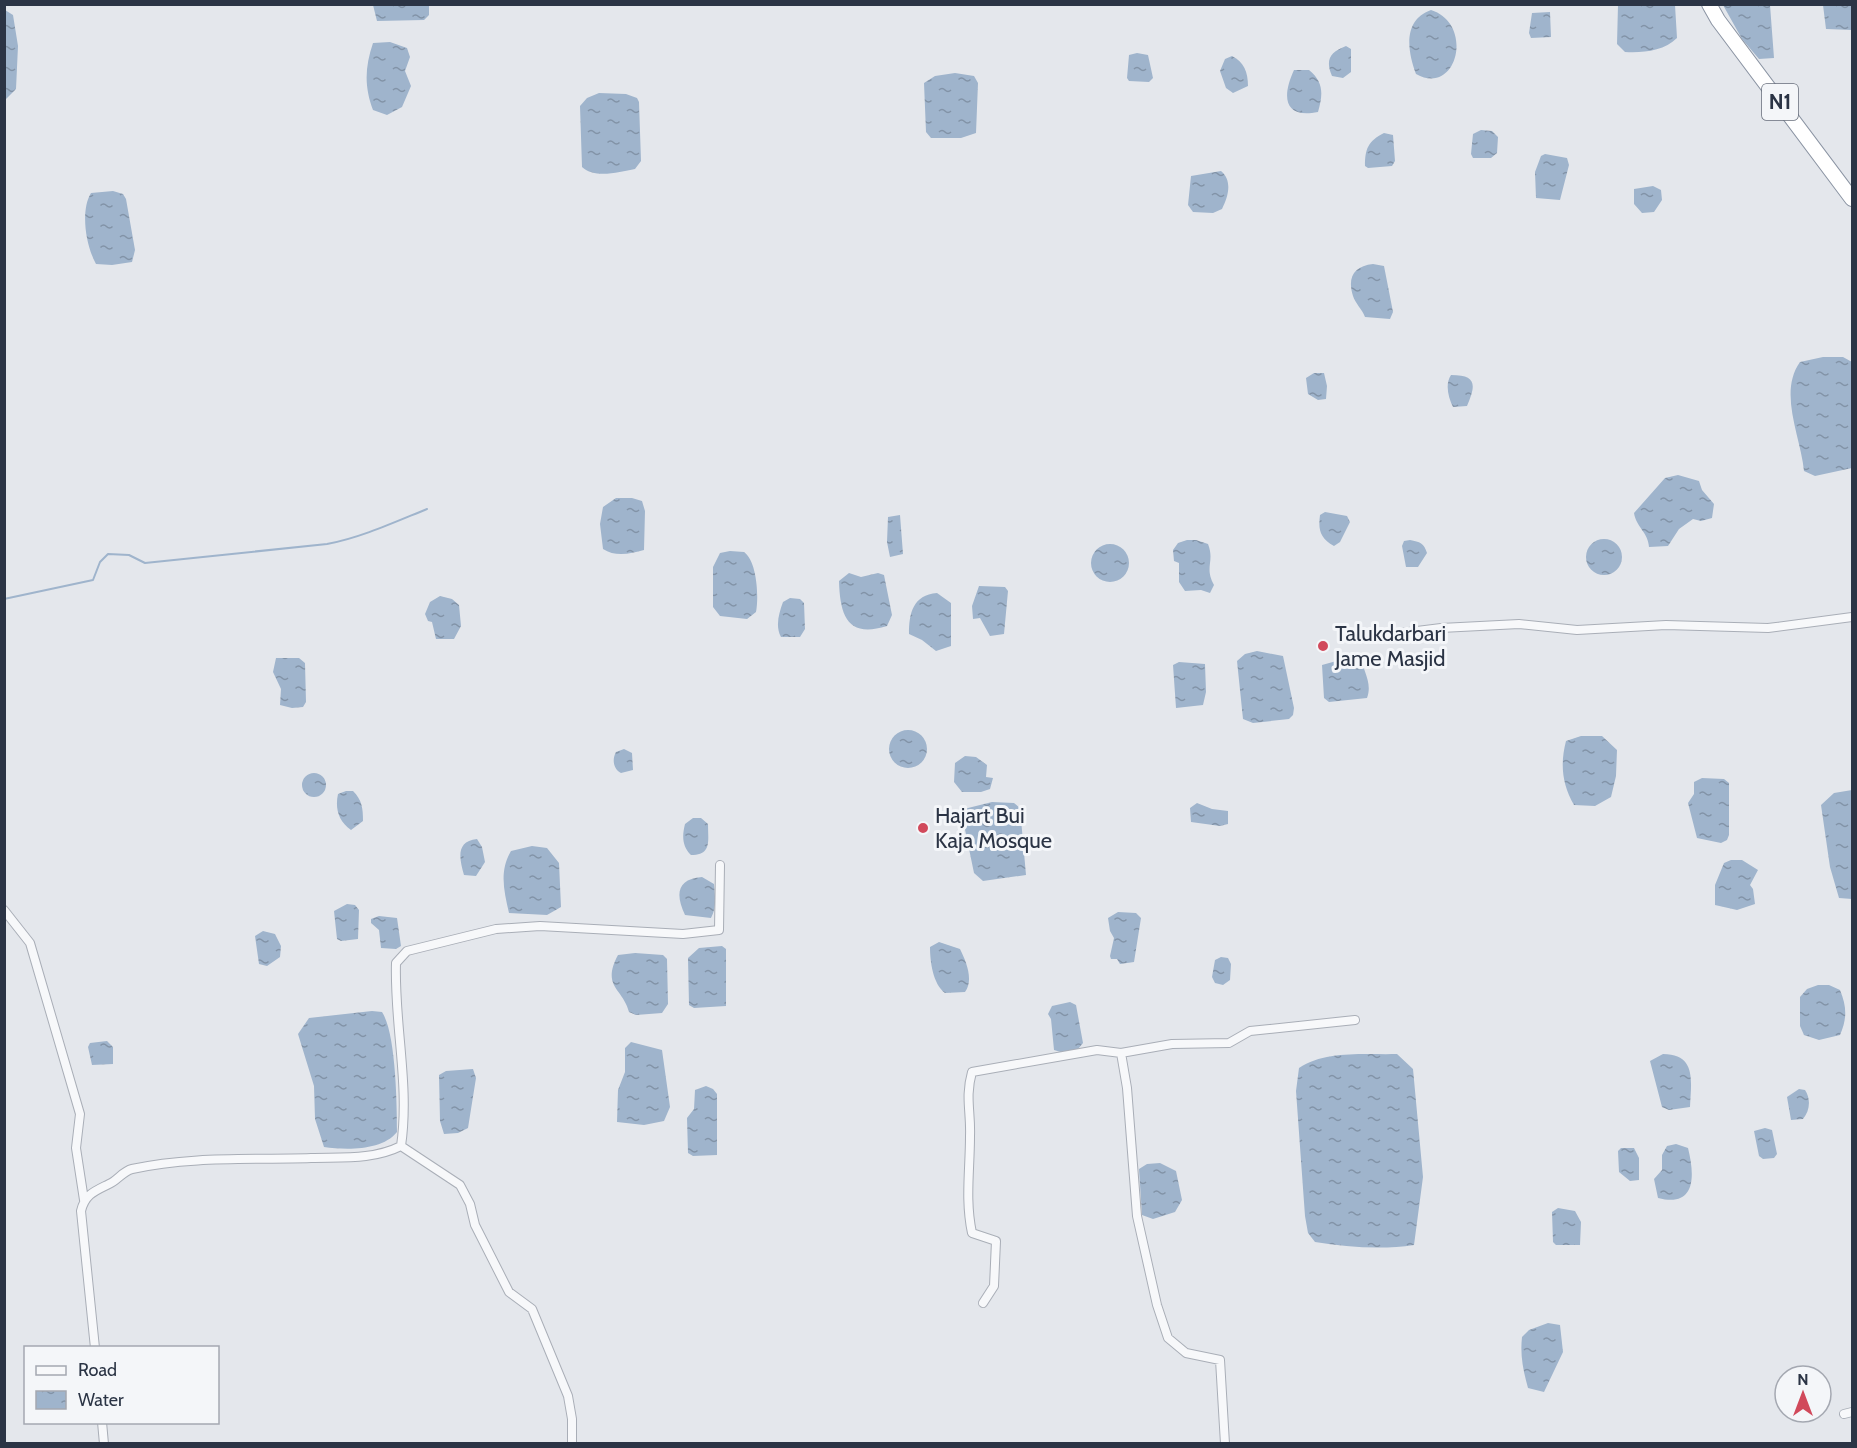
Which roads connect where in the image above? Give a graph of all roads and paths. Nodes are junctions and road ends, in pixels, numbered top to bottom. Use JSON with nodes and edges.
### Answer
{"nodes":[{"id":1,"x":1709,"y":4,"type":"edge"},
{"id":2,"x":1852,"y":199,"type":"edge"},
{"id":3,"x":1852,"y":617,"type":"edge"},
{"id":4,"x":1377,"y":636,"type":"dead end"},
{"id":5,"x":720,"y":866,"type":"dead end"},
{"id":6,"x":4,"y":910,"type":"edge"},
{"id":7,"x":1355,"y":1020,"type":"dead end"},
{"id":8,"x":1120,"y":1053,"type":"junction"},
{"id":9,"x":401,"y":1146,"type":"junction"},
{"id":10,"x":84,"y":1200,"type":"junction"},
{"id":11,"x":983,"y":1303,"type":"dead end"},
{"id":12,"x":95,"y":1346,"type":"edge"},
{"id":13,"x":102,"y":1424,"type":"edge"},
{"id":14,"x":104,"y":1443,"type":"edge"},
{"id":15,"x":572,"y":1443,"type":"edge"},
{"id":16,"x":1225,"y":1443,"type":"edge"}],
"edges":[{"from":1,"to":2,"type":"highway","number":"N1"},
{"from":3,"to":4,"type":"street"},
{"from":5,"to":9,"type":"street"},
{"from":6,"to":10,"type":"street"},
{"from":7,"to":8,"type":"street"},
{"from":8,"to":11,"type":"street"},
{"from":8,"to":16,"type":"street"},
{"from":9,"to":10,"type":"street"},
{"from":9,"to":15,"type":"street"},
{"from":10,"to":12,"type":"street"},
{"from":13,"to":14,"type":"street"}]}
